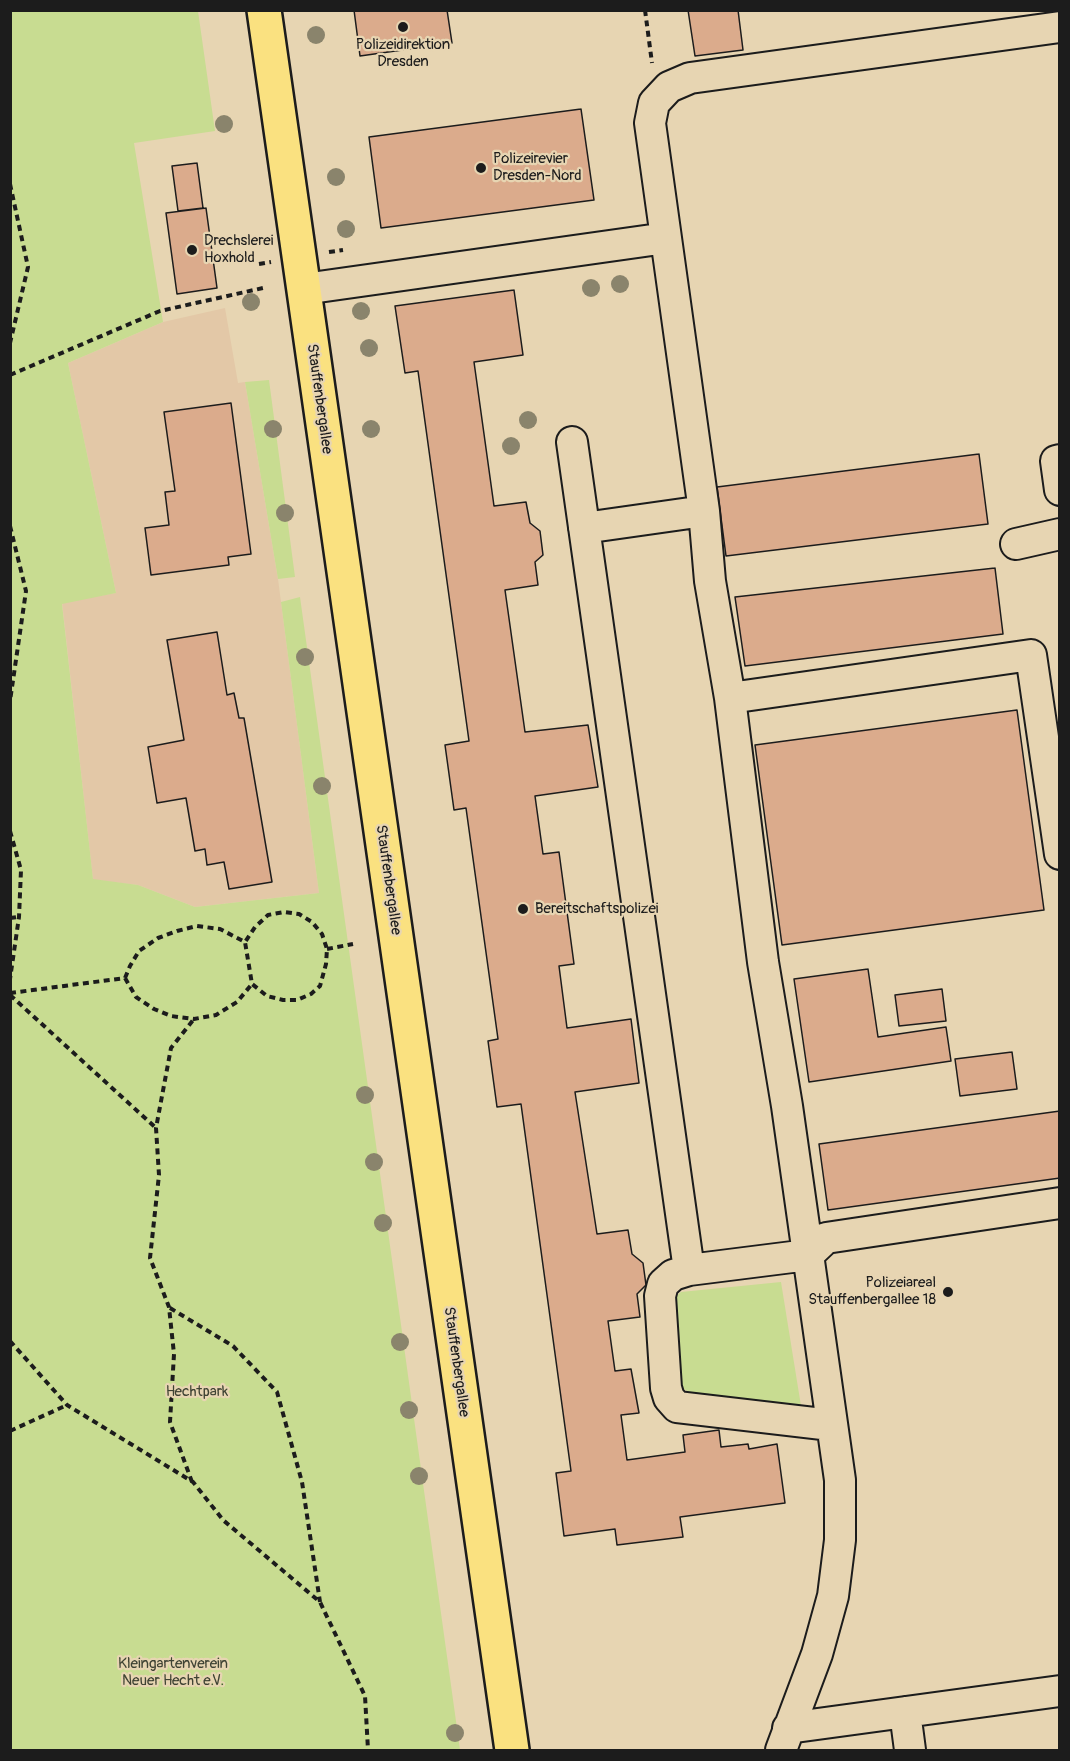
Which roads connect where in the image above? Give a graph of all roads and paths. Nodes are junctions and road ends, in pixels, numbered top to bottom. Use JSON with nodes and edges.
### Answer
{"nodes":[{"id":1,"x":264,"y":10,"type":"edge"},
{"id":2,"x":645,"y":10,"type":"edge"},
{"id":3,"x":1059,"y":27,"type":"edge"},
{"id":4,"x":652,"y":63,"type":"dead end"},
{"id":5,"x":10,"y":184,"type":"edge"},
{"id":6,"x":666,"y":238,"type":"junction"},
{"id":7,"x":263,"y":288,"type":"dead end"},
{"id":8,"x":304,"y":290,"type":"junction"},
{"id":9,"x":10,"y":343,"type":"edge"},
{"id":10,"x":10,"y":375,"type":"edge"},
{"id":11,"x":572,"y":442,"type":"dead end"},
{"id":12,"x":1059,"y":460,"type":"edge"},
{"id":13,"x":1059,"y":490,"type":"edge"},
{"id":14,"x":704,"y":511,"type":"junction"},
{"id":15,"x":10,"y":526,"type":"edge"},
{"id":16,"x":584,"y":528,"type":"junction"},
{"id":17,"x":1059,"y":534,"type":"edge"},
{"id":18,"x":1016,"y":544,"type":"dead end"},
{"id":19,"x":730,"y":698,"type":"junction"},
{"id":20,"x":10,"y":701,"type":"edge"},
{"id":21,"x":10,"y":831,"type":"edge"},
{"id":22,"x":1059,"y":854,"type":"edge"},
{"id":23,"x":19,"y":917,"type":"junction"},
{"id":24,"x":10,"y":918,"type":"edge"},
{"id":25,"x":245,"y":942,"type":"junction"},
{"id":26,"x":353,"y":944,"type":"dead end"},
{"id":27,"x":327,"y":949,"type":"junction"},
{"id":28,"x":125,"y":978,"type":"junction"},
{"id":29,"x":10,"y":979,"type":"edge"},
{"id":30,"x":252,"y":984,"type":"junction"},
{"id":31,"x":10,"y":994,"type":"edge"},
{"id":32,"x":194,"y":1019,"type":"junction"},
{"id":33,"x":156,"y":1128,"type":"junction"},
{"id":34,"x":1059,"y":1203,"type":"edge"},
{"id":35,"x":807,"y":1255,"type":"junction"},
{"id":36,"x":689,"y":1270,"type":"junction"},
{"id":37,"x":169,"y":1307,"type":"junction"},
{"id":38,"x":10,"y":1341,"type":"edge"},
{"id":39,"x":68,"y":1405,"type":"junction"},
{"id":40,"x":831,"y":1425,"type":"junction"},
{"id":41,"x":10,"y":1431,"type":"edge"},
{"id":42,"x":193,"y":1482,"type":"junction"},
{"id":43,"x":320,"y":1602,"type":"junction"},
{"id":44,"x":1059,"y":1691,"type":"edge"},
{"id":45,"x":905,"y":1712,"type":"junction"},
{"id":46,"x":785,"y":1739,"type":"edge"},
{"id":47,"x":368,"y":1750,"type":"edge"},
{"id":48,"x":512,"y":1750,"type":"edge"},
{"id":49,"x":910,"y":1750,"type":"edge"}],
"edges":[{"from":1,"to":8,"type":"main road","name":"Stauffenbergallee"},
{"from":2,"to":4,"type":"path"},
{"from":3,"to":6,"type":"lane"},
{"from":5,"to":9,"type":"path"},
{"from":6,"to":8,"type":"lane"},
{"from":6,"to":14,"type":"lane"},
{"from":7,"to":10,"type":"path"},
{"from":8,"to":48,"type":"main road","name":"Stauffenbergallee"},
{"from":11,"to":16,"type":"lane"},
{"from":12,"to":13,"type":"lane"},
{"from":14,"to":16,"type":"lane"},
{"from":14,"to":19,"type":"lane"},
{"from":15,"to":20,"type":"path"},
{"from":16,"to":36,"type":"lane"},
{"from":17,"to":18,"type":"lane"},
{"from":19,"to":22,"type":"lane"},
{"from":19,"to":35,"type":"lane"},
{"from":21,"to":23,"type":"path"},
{"from":23,"to":24,"type":"path"},
{"from":23,"to":29,"type":"path"},
{"from":25,"to":27,"type":"path"},
{"from":25,"to":28,"type":"path"},
{"from":25,"to":30,"type":"path"},
{"from":26,"to":27,"type":"path"},
{"from":27,"to":30,"type":"path"},
{"from":28,"to":31,"type":"path"},
{"from":28,"to":32,"type":"path"},
{"from":30,"to":32,"type":"path"},
{"from":31,"to":33,"type":"path"},
{"from":32,"to":33,"type":"path"},
{"from":33,"to":37,"type":"path"},
{"from":34,"to":35,"type":"lane"},
{"from":35,"to":36,"type":"lane"},
{"from":35,"to":40,"type":"lane"},
{"from":36,"to":40,"type":"lane"},
{"from":37,"to":42,"type":"path"},
{"from":37,"to":43,"type":"path"},
{"from":38,"to":39,"type":"path"},
{"from":39,"to":41,"type":"path"},
{"from":39,"to":42,"type":"path"},
{"from":40,"to":46,"type":"lane"},
{"from":42,"to":43,"type":"path"},
{"from":43,"to":47,"type":"path"},
{"from":44,"to":45,"type":"lane"},
{"from":45,"to":46,"type":"lane"},
{"from":45,"to":49,"type":"lane"}]}
